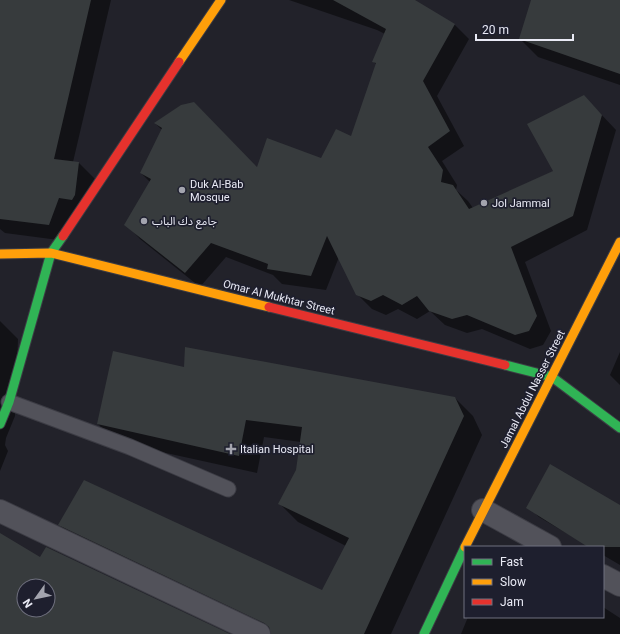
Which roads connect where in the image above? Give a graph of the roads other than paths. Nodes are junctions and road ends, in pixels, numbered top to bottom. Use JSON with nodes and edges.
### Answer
{"nodes":[{"id":1,"x":221,"y":0,"type":"edge"},
{"id":2,"x":620,"y":242,"type":"edge"},
{"id":3,"x":51,"y":253,"type":"junction"},
{"id":4,"x":0,"y":254,"type":"edge"},
{"id":5,"x":552,"y":377,"type":"junction"},
{"id":6,"x":9,"y":402,"type":"junction"},
{"id":7,"x":0,"y":424,"type":"edge"},
{"id":8,"x":620,"y":428,"type":"edge"},
{"id":9,"x":228,"y":489,"type":"dead end"},
{"id":10,"x":483,"y":510,"type":"junction"},
{"id":11,"x":0,"y":511,"type":"edge"},
{"id":12,"x":465,"y":546,"type":"edge"},
{"id":13,"x":548,"y":546,"type":"edge"},
{"id":14,"x":464,"y":549,"type":"edge"},
{"id":15,"x":604,"y":577,"type":"edge"},
{"id":16,"x":620,"y":585,"type":"edge"},
{"id":17,"x":260,"y":634,"type":"edge"},
{"id":18,"x":424,"y":634,"type":"edge"}],
"edges":[{"from":1,"to":3,"type":"street"},
{"from":2,"to":5,"type":"street","name":"Jamal Abdul Nasser Street"},
{"from":3,"to":4,"type":"street","name":"Omar Al Mukhtar Street"},
{"from":3,"to":5,"type":"street","name":"Omar Al Mukhtar Street"},
{"from":3,"to":6,"type":"street"},
{"from":5,"to":8,"type":"street"},
{"from":5,"to":10,"type":"street","name":"Jamal Abdul Nasser Street"},
{"from":6,"to":7,"type":"street"},
{"from":6,"to":9,"type":"lane"},
{"from":10,"to":12,"type":"street","name":"Jamal Abdul Nasser Street"},
{"from":10,"to":13,"type":"street"},
{"from":11,"to":17,"type":"street"},
{"from":14,"to":18,"type":"street","name":"Jamal Abdul Nasser Street"},
{"from":15,"to":16,"type":"street"}]}
